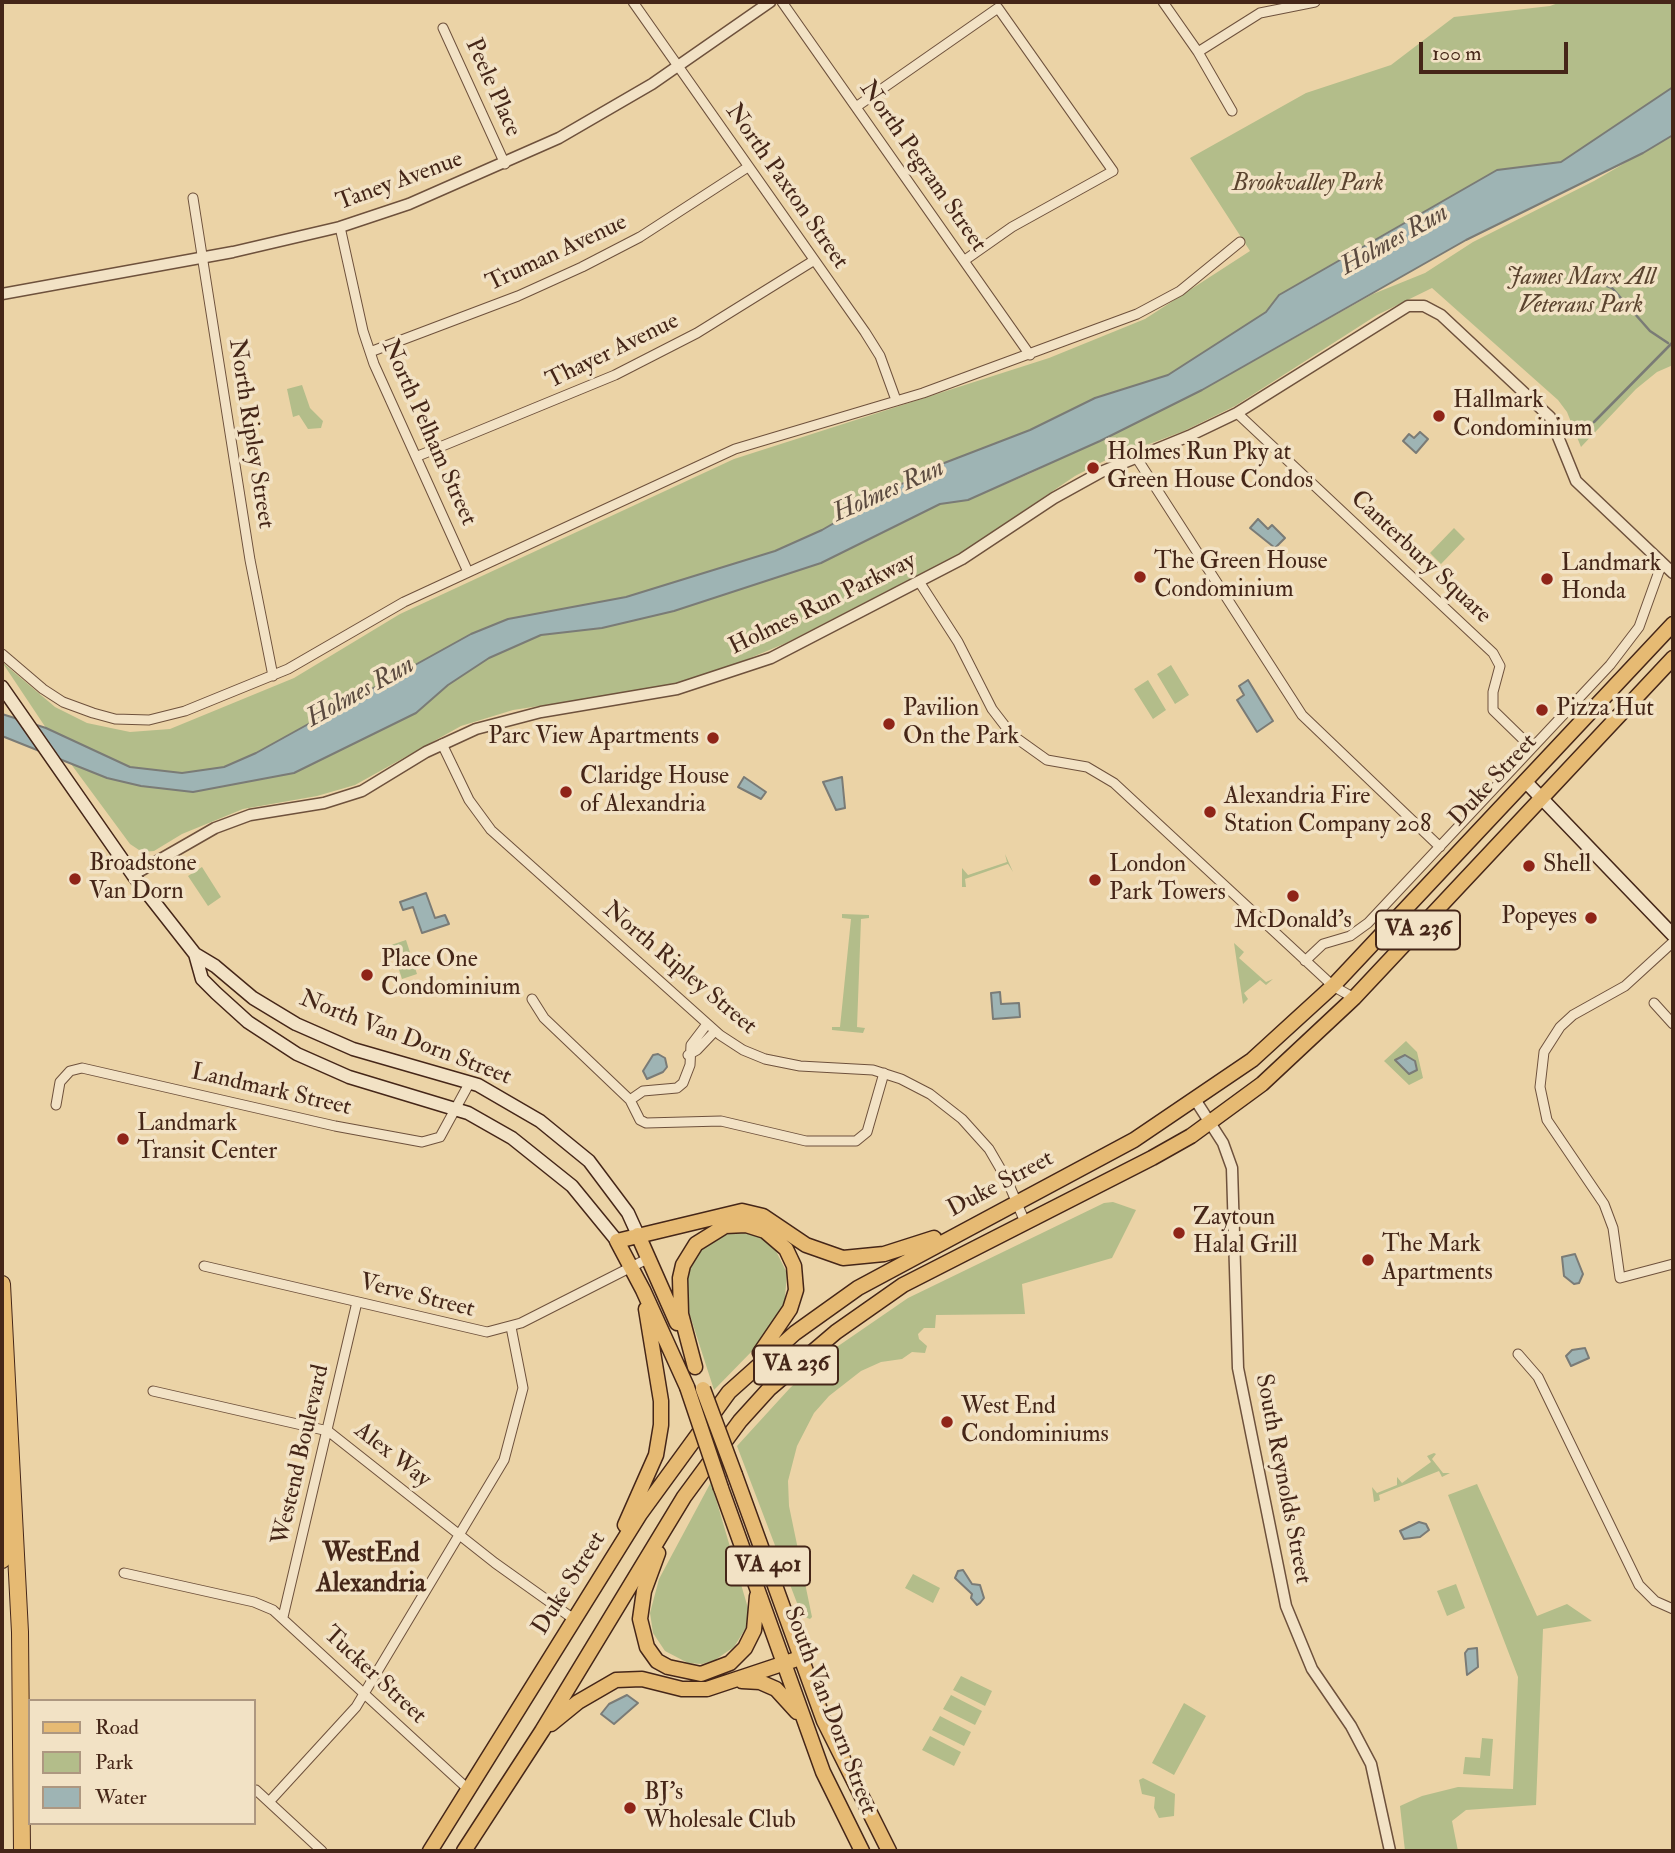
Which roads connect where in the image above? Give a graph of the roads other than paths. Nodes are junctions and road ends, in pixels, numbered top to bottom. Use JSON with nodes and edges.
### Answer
{"nodes":[{"id":1,"x":633,"y":2,"type":"edge"},
{"id":2,"x":771,"y":2,"type":"edge"},
{"id":3,"x":782,"y":2,"type":"edge"},
{"id":4,"x":1163,"y":2,"type":"edge"},
{"id":5,"x":1315,"y":2,"type":"edge"},
{"id":6,"x":443,"y":28,"type":"dead end"},
{"id":7,"x":1198,"y":52,"type":"junction"},
{"id":8,"x":677,"y":67,"type":"junction"},
{"id":9,"x":856,"y":107,"type":"junction"},
{"id":10,"x":1232,"y":111,"type":"dead end"},
{"id":11,"x":505,"y":164,"type":"junction"},
{"id":12,"x":748,"y":167,"type":"junction"},
{"id":13,"x":193,"y":198,"type":"dead end"},
{"id":14,"x":341,"y":227,"type":"junction"},
{"id":15,"x":1240,"y":242,"type":"dead end"},
{"id":16,"x":203,"y":257,"type":"junction"},
{"id":17,"x":965,"y":260,"type":"junction"},
{"id":18,"x":813,"y":261,"type":"junction"},
{"id":19,"x":2,"y":294,"type":"edge"},
{"id":20,"x":370,"y":352,"type":"junction"},
{"id":21,"x":1030,"y":355,"type":"junction"},
{"id":22,"x":896,"y":400,"type":"junction"},
{"id":23,"x":1237,"y":412,"type":"junction"},
{"id":24,"x":418,"y":456,"type":"junction"},
{"id":25,"x":1136,"y":457,"type":"junction"},
{"id":26,"x":1662,"y":563,"type":"junction"},
{"id":27,"x":468,"y":572,"type":"junction"},
{"id":28,"x":1673,"y":573,"type":"edge"},
{"id":29,"x":920,"y":583,"type":"junction"},
{"id":30,"x":1673,"y":624,"type":"edge"},
{"id":31,"x":2,"y":654,"type":"edge"},
{"id":32,"x":1673,"y":658,"type":"edge"},
{"id":33,"x":273,"y":676,"type":"junction"},
{"id":34,"x":2,"y":687,"type":"edge"},
{"id":35,"x":442,"y":744,"type":"junction"},
{"id":36,"x":1532,"y":748,"type":"junction"},
{"id":37,"x":1525,"y":782,"type":"junction"},
{"id":38,"x":1542,"y":799,"type":"junction"},
{"id":39,"x":1440,"y":847,"type":"junction"},
{"id":40,"x":133,"y":875,"type":"junction"},
{"id":41,"x":1673,"y":935,"type":"edge"},
{"id":42,"x":1673,"y":942,"type":"edge"},
{"id":43,"x":195,"y":954,"type":"junction"},
{"id":44,"x":1305,"y":961,"type":"junction"},
{"id":45,"x":1332,"y":986,"type":"junction"},
{"id":46,"x":532,"y":999,"type":"dead end"},
{"id":47,"x":1349,"y":1003,"type":"junction"},
{"id":48,"x":1654,"y":1003,"type":"dead end"},
{"id":49,"x":707,"y":1024,"type":"junction"},
{"id":50,"x":1673,"y":1024,"type":"edge"},
{"id":51,"x":715,"y":1031,"type":"junction"},
{"id":52,"x":688,"y":1055,"type":"junction"},
{"id":53,"x":884,"y":1073,"type":"junction"},
{"id":54,"x":470,"y":1082,"type":"junction"},
{"id":55,"x":631,"y":1100,"type":"junction"},
{"id":56,"x":1196,"y":1101,"type":"junction"},
{"id":57,"x":56,"y":1105,"type":"dead end"},
{"id":58,"x":457,"y":1109,"type":"junction"},
{"id":59,"x":1211,"y":1122,"type":"junction"},
{"id":60,"x":1016,"y":1201,"type":"junction"},
{"id":61,"x":1025,"y":1222,"type":"junction"},
{"id":62,"x":965,"y":1229,"type":"junction"},
{"id":63,"x":638,"y":1235,"type":"junction"},
{"id":64,"x":617,"y":1241,"type":"junction"},
{"id":65,"x":649,"y":1258,"type":"junction"},
{"id":66,"x":1673,"y":1264,"type":"edge"},
{"id":67,"x":204,"y":1266,"type":"dead end"},
{"id":68,"x":631,"y":1267,"type":"junction"},
{"id":69,"x":2,"y":1275,"type":"edge"},
{"id":70,"x":2,"y":1284,"type":"edge"},
{"id":71,"x":643,"y":1290,"type":"junction"},
{"id":72,"x":357,"y":1302,"type":"junction"},
{"id":73,"x":511,"y":1327,"type":"junction"},
{"id":74,"x":1518,"y":1354,"type":"dead end"},
{"id":75,"x":695,"y":1367,"type":"junction"},
{"id":76,"x":687,"y":1387,"type":"joint"},
{"id":77,"x":153,"y":1391,"type":"dead end"},
{"id":78,"x":729,"y":1392,"type":"junction"},
{"id":79,"x":328,"y":1430,"type":"junction"},
{"id":80,"x":735,"y":1475,"type":"joint"},
{"id":81,"x":684,"y":1497,"type":"junction"},
{"id":82,"x":460,"y":1535,"type":"junction"},
{"id":83,"x":2,"y":1560,"type":"edge"},
{"id":84,"x":606,"y":1569,"type":"junction"},
{"id":85,"x":124,"y":1573,"type":"dead end"},
{"id":86,"x":757,"y":1587,"type":"junction"},
{"id":87,"x":1673,"y":1609,"type":"edge"},
{"id":88,"x":283,"y":1617,"type":"junction"},
{"id":89,"x":575,"y":1620,"type":"junction"},
{"id":90,"x":795,"y":1641,"type":"junction"},
{"id":91,"x":779,"y":1647,"type":"junction"},
{"id":92,"x":801,"y":1657,"type":"junction"},
{"id":93,"x":785,"y":1663,"type":"junction"},
{"id":94,"x":731,"y":1682,"type":"junction"},
{"id":95,"x":364,"y":1694,"type":"junction"},
{"id":96,"x":808,"y":1728,"type":"junction"},
{"id":97,"x":542,"y":1731,"type":"junction"},
{"id":98,"x":256,"y":1790,"type":"dead end"},
{"id":99,"x":469,"y":1790,"type":"junction"},
{"id":100,"x":269,"y":1802,"type":"junction"},
{"id":101,"x":22,"y":1851,"type":"edge"},
{"id":102,"x":322,"y":1851,"type":"edge"},
{"id":103,"x":430,"y":1851,"type":"edge"},
{"id":104,"x":464,"y":1851,"type":"edge"},
{"id":105,"x":862,"y":1851,"type":"edge"},
{"id":106,"x":889,"y":1851,"type":"edge"},
{"id":107,"x":1390,"y":1851,"type":"edge"}],
"edges":[{"from":1,"to":8,"type":"street","name":"North Paxton Street"},
{"from":2,"to":8,"type":"street","name":"Taney Avenue"},
{"from":3,"to":9,"type":"street","name":"North Pegram Street"},
{"from":4,"to":7,"type":"street"},
{"from":5,"to":7,"type":"street"},
{"from":6,"to":11,"type":"street","name":"Peele Place"},
{"from":7,"to":10,"type":"street"},
{"from":8,"to":11,"type":"street","name":"Taney Avenue"},
{"from":8,"to":12,"type":"street","name":"North Paxton Street"},
{"from":9,"to":17,"type":"street","name":"North Pegram Street"},
{"from":9,"to":17,"type":"street"},
{"from":11,"to":14,"type":"street","name":"Taney Avenue"},
{"from":12,"to":18,"type":"street","name":"North Paxton Street"},
{"from":12,"to":20,"type":"street","name":"Truman Avenue"},
{"from":13,"to":16,"type":"street","name":"North Ripley Street"},
{"from":14,"to":16,"type":"street","name":"Taney Avenue"},
{"from":14,"to":20,"type":"street","name":"North Pelham Street"},
{"from":15,"to":21,"type":"street"},
{"from":16,"to":19,"type":"street","name":"Taney Avenue"},
{"from":16,"to":33,"type":"street","name":"North Ripley Street"},
{"from":17,"to":21,"type":"street","name":"North Pegram Street"},
{"from":18,"to":22,"type":"street","name":"North Paxton Street"},
{"from":18,"to":24,"type":"street","name":"Thayer Avenue"},
{"from":20,"to":24,"type":"street","name":"North Pelham Street"},
{"from":21,"to":22,"type":"street"},
{"from":22,"to":27,"type":"street"},
{"from":23,"to":25,"type":"street","name":"Holmes Run Parkway"},
{"from":23,"to":26,"type":"street","name":"Holmes Run Parkway"},
{"from":23,"to":36,"type":"street","name":"Canterbury Square"},
{"from":24,"to":27,"type":"street","name":"North Pelham Street"},
{"from":25,"to":29,"type":"street","name":"Holmes Run Parkway"},
{"from":25,"to":39,"type":"street"},
{"from":26,"to":28,"type":"street"},
{"from":26,"to":36,"type":"street","name":"Duke Street"},
{"from":27,"to":33,"type":"street"},
{"from":29,"to":35,"type":"street","name":"Holmes Run Parkway"},
{"from":29,"to":44,"type":"street"},
{"from":30,"to":37,"type":"main road","name":"Duke Street","number":"VA 236"},
{"from":31,"to":33,"type":"street"},
{"from":32,"to":38,"type":"main road","name":"Duke Street","number":"VA 236"},
{"from":34,"to":40,"type":"main road","name":"North Van Dorn Street","number":"VA 401"},
{"from":35,"to":40,"type":"street","name":"Holmes Run Parkway"},
{"from":35,"to":49,"type":"street","name":"North Ripley Street"},
{"from":36,"to":39,"type":"street","name":"Duke Street"},
{"from":37,"to":38,"type":"main road"},
{"from":37,"to":45,"type":"main road","name":"Duke Street","number":"VA 236"},
{"from":38,"to":41,"type":"main road"},
{"from":38,"to":47,"type":"main road","name":"Duke Street","number":"VA 236"},
{"from":39,"to":44,"type":"street","name":"Duke Street"},
{"from":40,"to":43,"type":"main road","name":"North Van Dorn Street","number":"VA 401"},
{"from":42,"to":66,"type":"street"},
{"from":43,"to":54,"type":"main road","name":"North Van Dorn Street","number":"VA 401"},
{"from":43,"to":58,"type":"main road","name":"North Van Dorn Street","number":"VA 401"},
{"from":44,"to":45,"type":"street"},
{"from":45,"to":47,"type":"street"},
{"from":45,"to":56,"type":"main road","name":"Duke Street","number":"VA 236"},
{"from":46,"to":55,"type":"street"},
{"from":47,"to":59,"type":"main road","name":"Duke Street","number":"VA 236"},
{"from":48,"to":50,"type":"street"},
{"from":49,"to":51,"type":"street","name":"North Ripley Street"},
{"from":49,"to":52,"type":"street"},
{"from":51,"to":52,"type":"street"},
{"from":51,"to":53,"type":"street","name":"North Ripley Street"},
{"from":52,"to":55,"type":"street"},
{"from":53,"to":55,"type":"street"},
{"from":53,"to":60,"type":"street","name":"North Ripley Street"},
{"from":54,"to":58,"type":"street","name":"Landmark Street"},
{"from":54,"to":63,"type":"main road","name":"North Van Dorn Street","number":"VA 401"},
{"from":56,"to":59,"type":"street","name":"South Reynolds Street"},
{"from":56,"to":60,"type":"main road","name":"Duke Street","number":"VA 236"},
{"from":57,"to":58,"type":"street","name":"Landmark Street"},
{"from":58,"to":64,"type":"main road","name":"North Van Dorn Street","number":"VA 401"},
{"from":59,"to":61,"type":"main road","name":"Duke Street","number":"VA 236"},
{"from":59,"to":107,"type":"street","name":"South Reynolds Street"},
{"from":60,"to":61,"type":"street","name":"North Ripley Street"},
{"from":60,"to":62,"type":"main road","name":"Duke Street","number":"VA 236"},
{"from":61,"to":81,"type":"main road","name":"Duke Street","number":"VA 236"},
{"from":62,"to":63,"type":"main road"},
{"from":62,"to":78,"type":"main road","name":"Duke Street","number":"VA 236"},
{"from":63,"to":64,"type":"main road"},
{"from":63,"to":65,"type":"main road","name":"North Van Dorn Street","number":"VA 401"},
{"from":64,"to":68,"type":"main road","name":"North Van Dorn Street","number":"VA 401"},
{"from":65,"to":68,"type":"street","name":"Verve Street"},
{"from":65,"to":75,"type":"main road","name":"North Van Dorn Street","number":"VA 401"},
{"from":67,"to":72,"type":"street","name":"Verve Street"},
{"from":68,"to":71,"type":"main road","name":"North Van Dorn Street","number":"VA 401"},
{"from":68,"to":73,"type":"street","name":"Verve Street"},
{"from":69,"to":70,"type":"highway"},
{"from":70,"to":83,"type":"highway"},
{"from":70,"to":101,"type":"highway"},
{"from":71,"to":76,"type":"main road","name":"North Van Dorn Street","number":"VA 401"},
{"from":71,"to":84,"type":"main road"},
{"from":72,"to":73,"type":"street","name":"Verve Street"},
{"from":72,"to":79,"type":"street","name":"Westend Boulevard"},
{"from":73,"to":82,"type":"street"},
{"from":74,"to":87,"type":"street"},
{"from":75,"to":78,"type":"main road"},
{"from":75,"to":80,"type":"main road","name":"North Van Dorn Street","number":"VA 401","bridge":true},
{"from":76,"to":86,"type":"main road","name":"South Van Dorn Street","number":"VA 401","bridge":true},
{"from":77,"to":79,"type":"street","name":"Alex Way"},
{"from":78,"to":84,"type":"main road","name":"Duke Street","number":"VA 236"},
{"from":79,"to":82,"type":"street","name":"Alex Way"},
{"from":79,"to":88,"type":"street","name":"Westend Boulevard"},
{"from":80,"to":90,"type":"main road","name":"South Van Dorn Street","number":"VA 401"},
{"from":81,"to":86,"type":"main road"},
{"from":81,"to":97,"type":"main road","name":"Duke Street","number":"VA 236"},
{"from":82,"to":89,"type":"street","name":"Alex Way"},
{"from":82,"to":95,"type":"street"},
{"from":84,"to":89,"type":"main road","name":"Duke Street","number":"VA 236"},
{"from":85,"to":88,"type":"street","name":"Tucker Street"},
{"from":86,"to":91,"type":"main road","name":"South Van Dorn Street","number":"VA 401"},
{"from":88,"to":95,"type":"street","name":"Tucker Street"},
{"from":89,"to":99,"type":"main road","name":"Duke Street","number":"VA 236"},
{"from":90,"to":91,"type":"main road"},
{"from":90,"to":92,"type":"main road","name":"South Van Dorn Street","number":"VA 401"},
{"from":91,"to":93,"type":"main road","name":"South Van Dorn Street","number":"VA 401"},
{"from":92,"to":93,"type":"main road"},
{"from":92,"to":106,"type":"main road","name":"South Van Dorn Street","number":"VA 401"},
{"from":93,"to":94,"type":"main road"},
{"from":93,"to":96,"type":"main road","name":"South Van Dorn Street","number":"VA 401"},
{"from":94,"to":96,"type":"main road"},
{"from":94,"to":97,"type":"main road"},
{"from":95,"to":99,"type":"street","name":"Tucker Street"},
{"from":95,"to":100,"type":"street"},
{"from":96,"to":105,"type":"main road","name":"South Van Dorn Street","number":"VA 401"},
{"from":97,"to":104,"type":"main road","name":"Duke Street","number":"VA 236"},
{"from":98,"to":100,"type":"street"},
{"from":99,"to":103,"type":"main road","name":"Duke Street","number":"VA 236"},
{"from":100,"to":102,"type":"street"}]}
